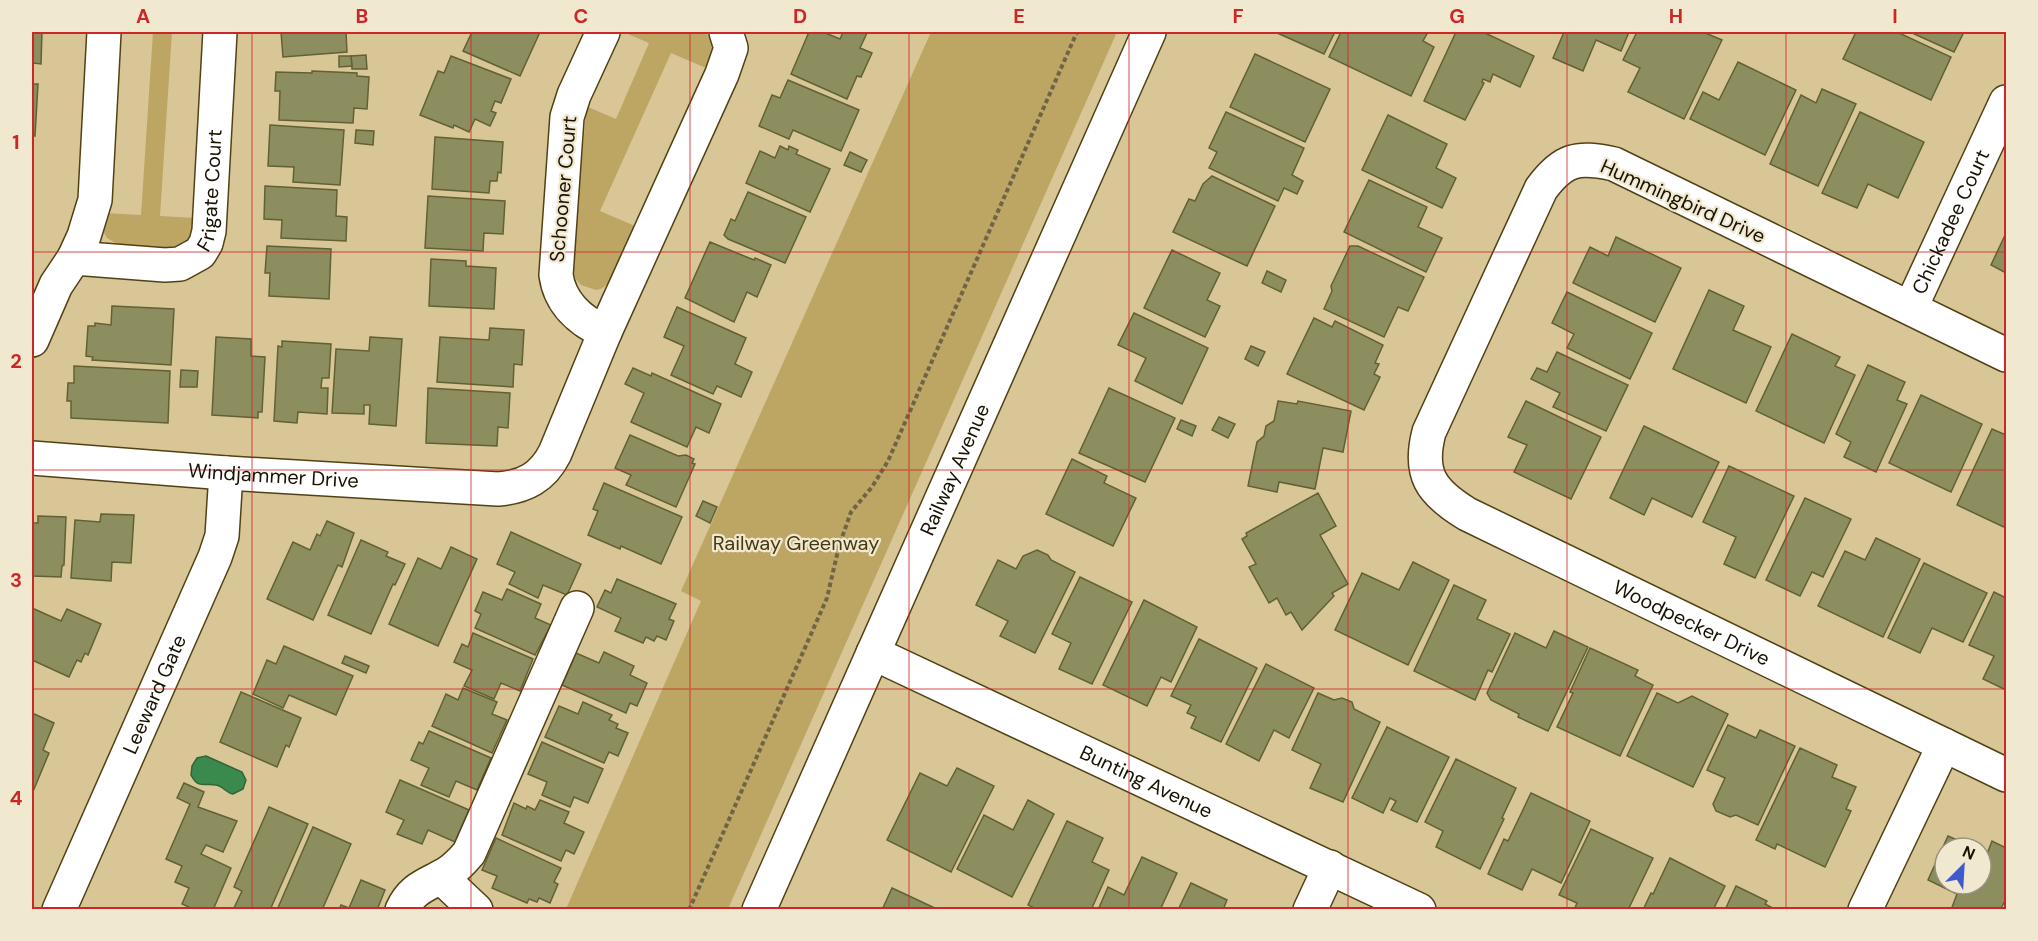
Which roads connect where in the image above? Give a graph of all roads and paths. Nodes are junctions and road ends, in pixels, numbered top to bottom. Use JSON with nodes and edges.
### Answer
{"nodes":[{"id":1,"x":104,"y":32,"type":"edge"},
{"id":2,"x":220,"y":32,"type":"edge"},
{"id":3,"x":603,"y":32,"type":"edge"},
{"id":4,"x":726,"y":32,"type":"edge"},
{"id":5,"x":1077,"y":32,"type":"edge"},
{"id":6,"x":1149,"y":32,"type":"edge"},
{"id":7,"x":2007,"y":102,"type":"edge"},
{"id":8,"x":74,"y":258,"type":"junction"},
{"id":9,"x":1911,"y":307,"type":"junction"},
{"id":10,"x":605,"y":332,"type":"junction"},
{"id":11,"x":32,"y":340,"type":"edge"},
{"id":12,"x":2007,"y":355,"type":"edge"},
{"id":13,"x":1428,"y":432,"type":"joint"},
{"id":14,"x":32,"y":458,"type":"edge"},
{"id":15,"x":226,"y":473,"type":"junction"},
{"id":16,"x":577,"y":608,"type":"dead end"},
{"id":17,"x":873,"y":653,"type":"junction"},
{"id":18,"x":1944,"y":745,"type":"junction"},
{"id":19,"x":2007,"y":775,"type":"edge"},
{"id":20,"x":1330,"y":867,"type":"junction"},
{"id":21,"x":441,"y":877,"type":"junction"},
{"id":22,"x":59,"y":909,"type":"edge"},
{"id":23,"x":402,"y":909,"type":"edge"},
{"id":24,"x":476,"y":909,"type":"edge"},
{"id":25,"x":689,"y":909,"type":"edge"},
{"id":26,"x":759,"y":909,"type":"edge"},
{"id":27,"x":1310,"y":909,"type":"edge"},
{"id":28,"x":1419,"y":909,"type":"edge"},
{"id":29,"x":1865,"y":909,"type":"edge"}],
"edges":[{"from":1,"to":8,"type":"street"},
{"from":2,"to":8,"type":"street","name":"Frigate Court"},
{"from":3,"to":10,"type":"street","name":"Schooner Court"},
{"from":4,"to":10,"type":"street"},
{"from":5,"to":25,"type":"path"},
{"from":6,"to":17,"type":"street","name":"Railway Avenue"},
{"from":7,"to":9,"type":"street","name":"Chickadee Court"},
{"from":8,"to":11,"type":"street"},
{"from":9,"to":12,"type":"street","name":"Hummingbird Drive"},
{"from":9,"to":13,"type":"street","name":"Hummingbird Drive"},
{"from":10,"to":15,"type":"street","name":"Windjammer Drive"},
{"from":13,"to":18,"type":"street","name":"Woodpecker Drive"},
{"from":14,"to":15,"type":"street","name":"Windjammer Drive"},
{"from":15,"to":22,"type":"street","name":"Leeward Gate"},
{"from":16,"to":21,"type":"street"},
{"from":17,"to":20,"type":"street","name":"Bunting Avenue"},
{"from":17,"to":26,"type":"street","name":"Railway Avenue"},
{"from":18,"to":19,"type":"street","name":"Woodpecker Drive"},
{"from":18,"to":29,"type":"street"},
{"from":20,"to":27,"type":"street"},
{"from":20,"to":28,"type":"street","name":"Bunting Avenue"},
{"from":21,"to":23,"type":"street"},
{"from":21,"to":24,"type":"street"}]}
